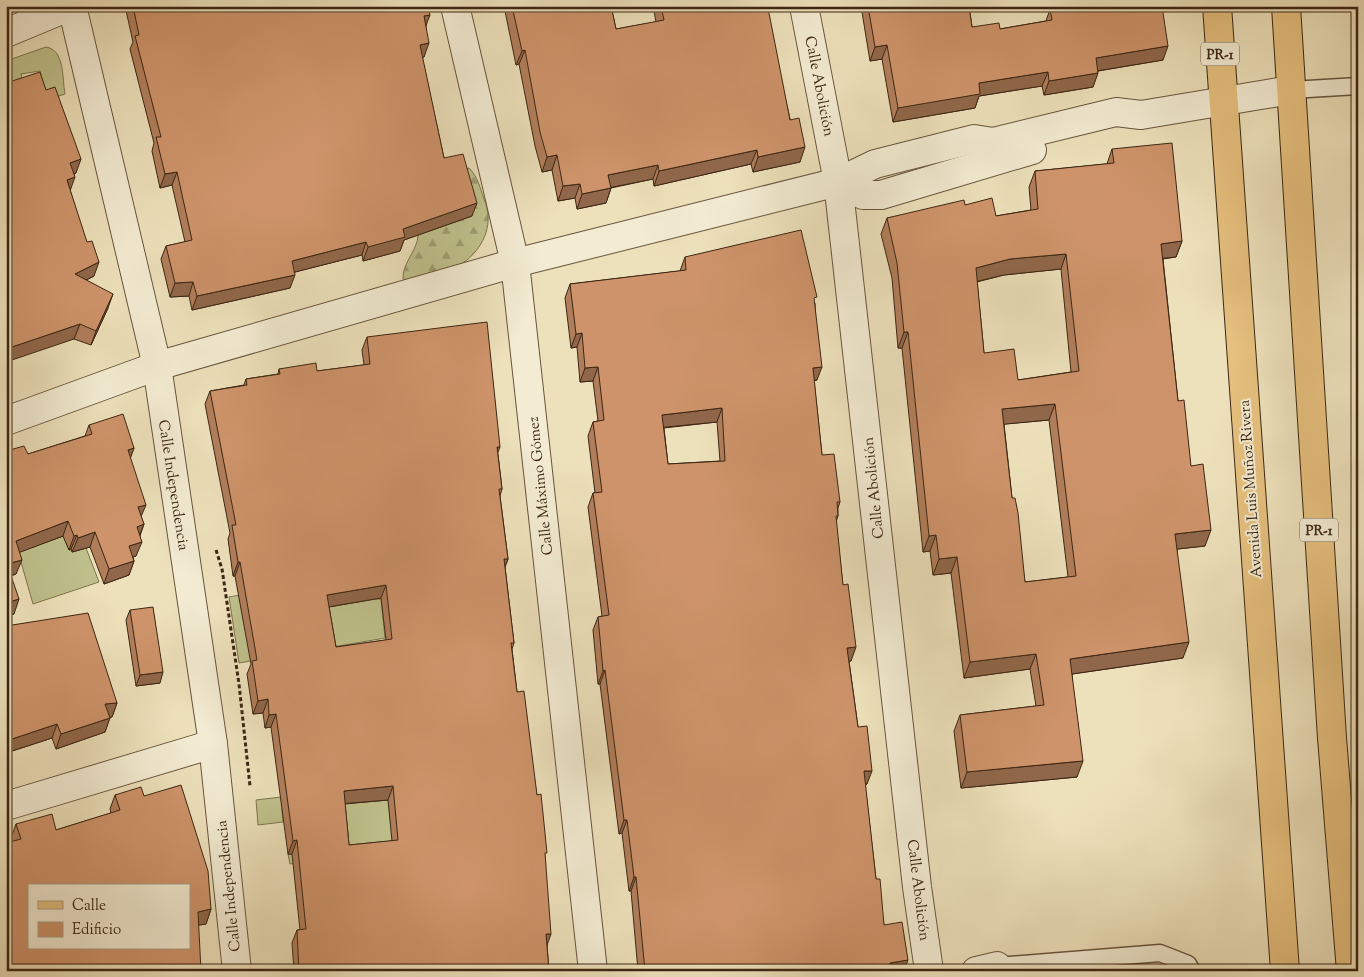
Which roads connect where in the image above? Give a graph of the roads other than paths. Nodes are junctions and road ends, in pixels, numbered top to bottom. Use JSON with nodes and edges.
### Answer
{"nodes":[{"id":1,"x":72,"y":6,"type":"edge"},
{"id":2,"x":455,"y":6,"type":"edge"},
{"id":3,"x":804,"y":6,"type":"edge"},
{"id":4,"x":1217,"y":6,"type":"edge"},
{"id":5,"x":1286,"y":6,"type":"edge"},
{"id":6,"x":6,"y":33,"type":"edge"},
{"id":7,"x":1358,"y":86,"type":"edge"},
{"id":8,"x":1291,"y":90,"type":"junction"},
{"id":9,"x":1223,"y":103,"type":"junction"},
{"id":10,"x":838,"y":182,"type":"junction"},
{"id":11,"x":515,"y":263,"type":"junction"},
{"id":12,"x":156,"y":366,"type":"junction"},
{"id":13,"x":6,"y":421,"type":"edge"},
{"id":14,"x":213,"y":744,"type":"junction"},
{"id":15,"x":6,"y":806,"type":"edge"},
{"id":16,"x":987,"y":968,"type":"edge"},
{"id":17,"x":237,"y":971,"type":"edge"},
{"id":18,"x":594,"y":971,"type":"edge"},
{"id":19,"x":929,"y":971,"type":"edge"},
{"id":20,"x":1192,"y":971,"type":"edge"},
{"id":21,"x":1285,"y":971,"type":"edge"},
{"id":22,"x":1351,"y":971,"type":"edge"}],
"edges":[{"from":1,"to":6,"type":"street"},
{"from":1,"to":12,"type":"street","name":"Calle Independencia"},
{"from":2,"to":11,"type":"street","name":"Calle Máximo Gómez"},
{"from":3,"to":10,"type":"street","name":"Calle Abolición"},
{"from":4,"to":9,"type":"main road","name":"Avenida Luis Muñoz Rivera","number":"PR-1"},
{"from":5,"to":8,"type":"main road","number":"PR-1"},
{"from":7,"to":8,"type":"lane"},
{"from":8,"to":9,"type":"street"},
{"from":8,"to":22,"type":"main road","number":"PR-1"},
{"from":9,"to":10,"type":"street"},
{"from":9,"to":21,"type":"main road","name":"Avenida Luis Muñoz Rivera","number":"PR-1"},
{"from":10,"to":11,"type":"street"},
{"from":10,"to":19,"type":"street","name":"Calle Abolición"},
{"from":11,"to":12,"type":"street"},
{"from":11,"to":18,"type":"street","name":"Calle Máximo Gómez"},
{"from":12,"to":13,"type":"street"},
{"from":12,"to":14,"type":"street","name":"Calle Independencia"},
{"from":14,"to":15,"type":"street"},
{"from":14,"to":17,"type":"street","name":"Calle Independencia"},
{"from":16,"to":20,"type":"lane"}]}
